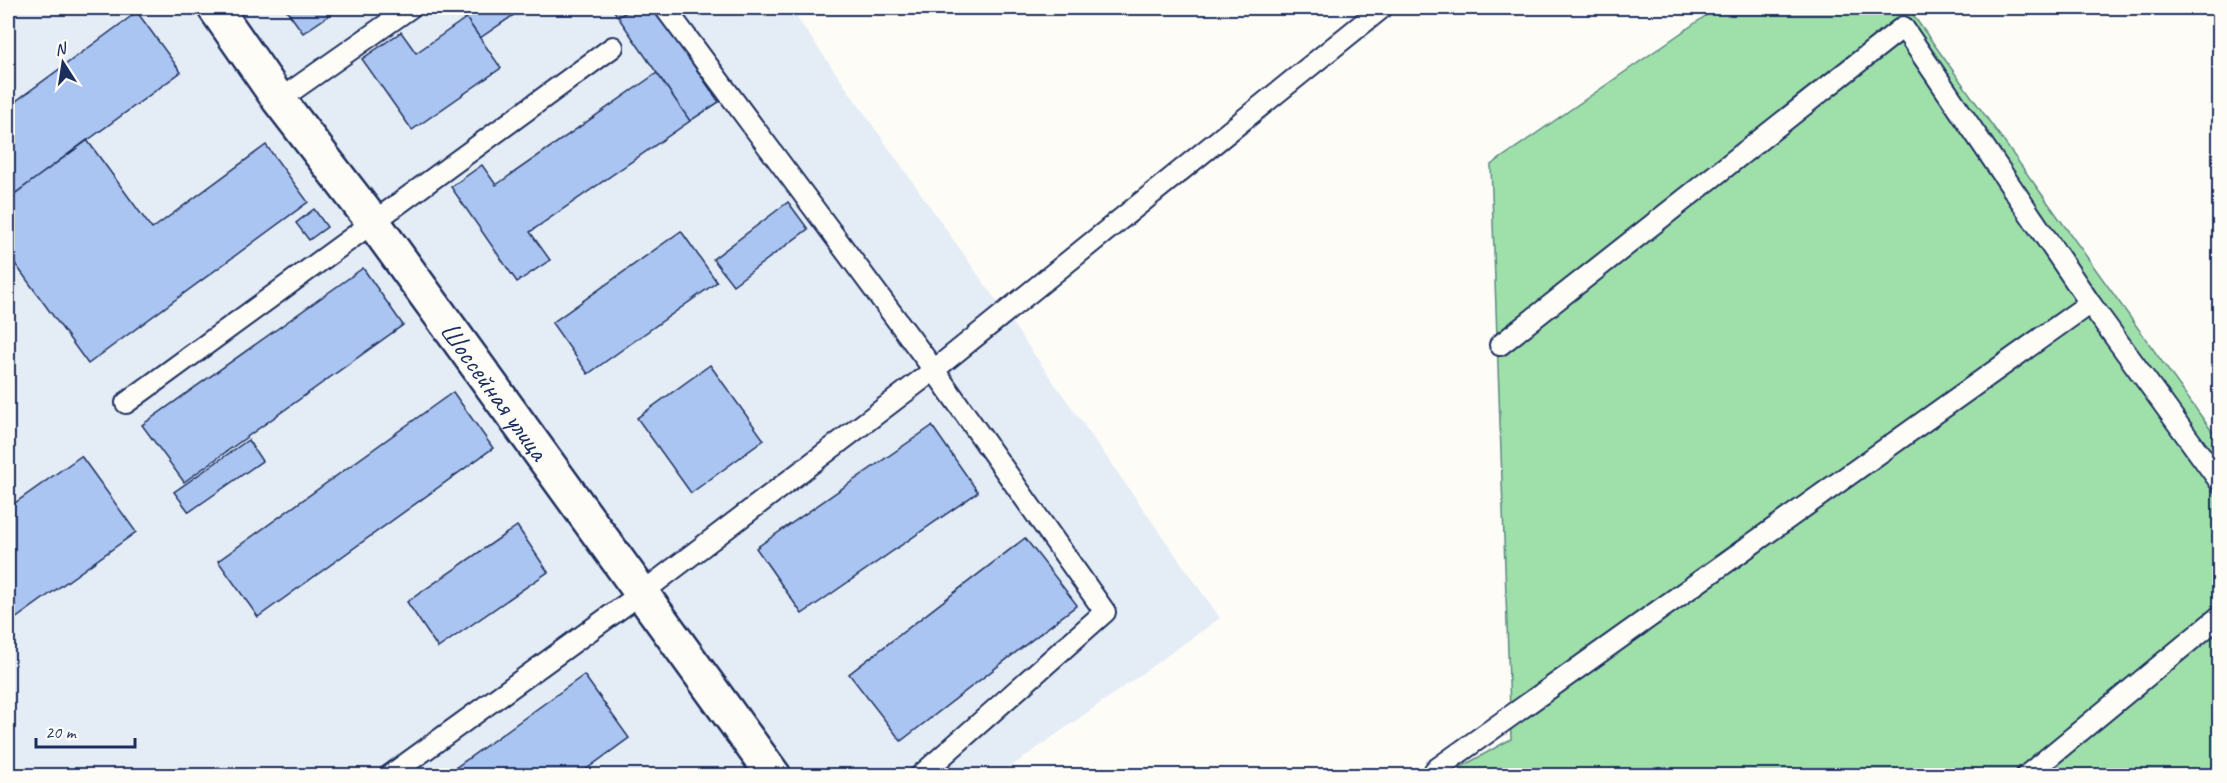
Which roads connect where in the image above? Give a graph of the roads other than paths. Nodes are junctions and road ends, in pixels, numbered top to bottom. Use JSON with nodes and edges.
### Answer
{"nodes":[{"id":1,"x":215,"y":8,"type":"edge"},
{"id":2,"x":410,"y":8,"type":"edge"},
{"id":3,"x":665,"y":8,"type":"edge"},
{"id":4,"x":1382,"y":8,"type":"edge"},
{"id":5,"x":613,"y":47,"type":"dead end"},
{"id":6,"x":279,"y":100,"type":"junction"},
{"id":7,"x":372,"y":222,"type":"junction"},
{"id":8,"x":2090,"y":303,"type":"junction"},
{"id":9,"x":1500,"y":345,"type":"dead end"},
{"id":10,"x":934,"y":370,"type":"junction"},
{"id":11,"x":126,"y":403,"type":"dead end"},
{"id":12,"x":2220,"y":482,"type":"edge"},
{"id":13,"x":643,"y":592,"type":"junction"},
{"id":14,"x":2220,"y":616,"type":"edge"},
{"id":15,"x":1435,"y":770,"type":"dead end"},
{"id":16,"x":389,"y":776,"type":"edge"},
{"id":17,"x":774,"y":776,"type":"edge"},
{"id":18,"x":920,"y":776,"type":"edge"},
{"id":19,"x":2026,"y":776,"type":"edge"}],
"edges":[{"from":1,"to":6,"type":"street","name":"Шоссейная улица"},
{"from":2,"to":6,"type":"lane"},
{"from":3,"to":10,"type":"lane"},
{"from":4,"to":10,"type":"lane"},
{"from":5,"to":7,"type":"lane"},
{"from":6,"to":7,"type":"street","name":"Шоссейная улица"},
{"from":7,"to":11,"type":"lane"},
{"from":7,"to":13,"type":"street","name":"Шоссейная улица"},
{"from":8,"to":9,"type":"lane"},
{"from":8,"to":12,"type":"lane"},
{"from":8,"to":15,"type":"lane"},
{"from":10,"to":13,"type":"lane"},
{"from":10,"to":18,"type":"lane"},
{"from":13,"to":16,"type":"lane"},
{"from":13,"to":17,"type":"street","name":"Шоссейная улица"},
{"from":14,"to":19,"type":"lane"}]}
